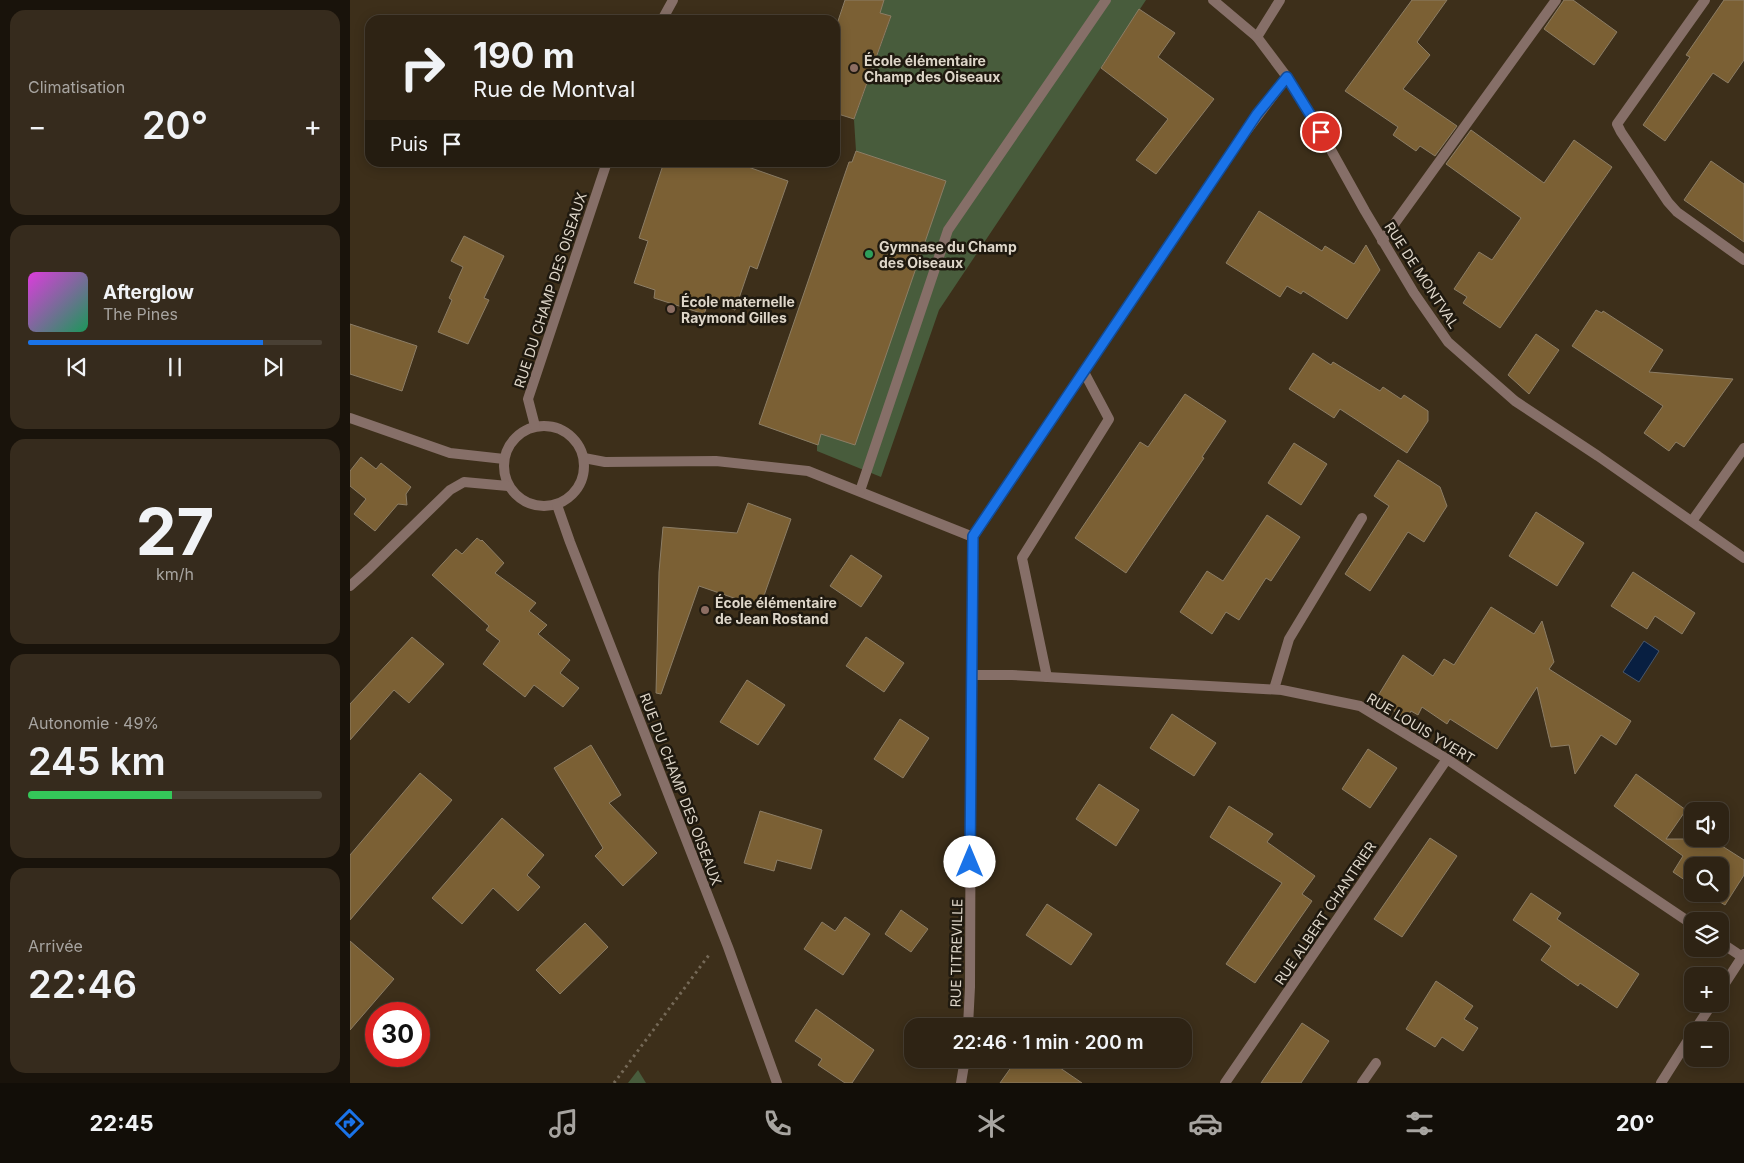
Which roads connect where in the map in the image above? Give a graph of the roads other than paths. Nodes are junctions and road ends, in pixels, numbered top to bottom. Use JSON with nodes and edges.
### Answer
{"nodes":[{"id":1,"x":673,"y":0,"type":"edge"},
{"id":2,"x":1106,"y":0,"type":"edge"},
{"id":3,"x":1213,"y":0,"type":"edge"},
{"id":4,"x":1280,"y":0,"type":"edge"},
{"id":5,"x":1556,"y":0,"type":"edge"},
{"id":6,"x":1705,"y":0,"type":"edge"},
{"id":7,"x":665,"y":15,"type":"edge"},
{"id":8,"x":1256,"y":37,"type":"junction"},
{"id":9,"x":1287,"y":77,"type":"junction"},
{"id":10,"x":605,"y":167,"type":"edge"},
{"id":11,"x":1382,"y":241,"type":"junction"},
{"id":12,"x":1744,"y":260,"type":"edge"},
{"id":13,"x":1084,"y":372,"type":"junction"},
{"id":14,"x":350,"y":418,"type":"edge"},
{"id":15,"x":535,"y":426,"type":"junction"},
{"id":16,"x":1744,"y":448,"type":"edge"},
{"id":17,"x":584,"y":458,"type":"junction"},
{"id":18,"x":504,"y":459,"type":"junction"},
{"id":19,"x":508,"y":486,"type":"junction"},
{"id":20,"x":860,"y":492,"type":"junction"},
{"id":21,"x":557,"y":505,"type":"junction"},
{"id":22,"x":1362,"y":518,"type":"dead end"},
{"id":23,"x":1692,"y":521,"type":"junction"},
{"id":24,"x":973,"y":536,"type":"junction"},
{"id":25,"x":1744,"y":558,"type":"edge"},
{"id":26,"x":350,"y":586,"type":"edge"},
{"id":27,"x":971,"y":675,"type":"junction"},
{"id":28,"x":1047,"y":677,"type":"junction"},
{"id":29,"x":1274,"y":689,"type":"junction"},
{"id":30,"x":1447,"y":758,"type":"junction"},
{"id":31,"x":1684,"y":919,"type":"edge"},
{"id":32,"x":1729,"y":948,"type":"edge"},
{"id":33,"x":1743,"y":957,"type":"edge"},
{"id":34,"x":1729,"y":978,"type":"edge"},
{"id":35,"x":968,"y":1018,"type":"edge"},
{"id":36,"x":1684,"y":1047,"type":"edge"},
{"id":37,"x":1376,"y":1063,"type":"dead end"},
{"id":38,"x":964,"y":1068,"type":"edge"},
{"id":39,"x":778,"y":1083,"type":"edge"},
{"id":40,"x":961,"y":1083,"type":"edge"},
{"id":41,"x":1225,"y":1083,"type":"edge"},
{"id":42,"x":1362,"y":1083,"type":"edge"},
{"id":43,"x":1661,"y":1083,"type":"edge"}],
"edges":[{"from":1,"to":7,"type":"street"},
{"from":2,"to":20,"type":"street"},
{"from":3,"to":8,"type":"street","name":"RUE DE MONTVAL"},
{"from":4,"to":8,"type":"street"},
{"from":5,"to":11,"type":"street"},
{"from":6,"to":12,"type":"street"},
{"from":8,"to":9,"type":"street","name":"RUE DE MONTVAL"},
{"from":9,"to":11,"type":"street","name":"RUE DE MONTVAL"},
{"from":9,"to":13,"type":"street"},
{"from":10,"to":15,"type":"street","name":"RUE DU CHAMP DES OISEAUX"},
{"from":11,"to":23,"type":"street","name":"RUE DE MONTVAL"},
{"from":13,"to":24,"type":"street"},
{"from":13,"to":28,"type":"street"},
{"from":14,"to":18,"type":"street"},
{"from":15,"to":17,"type":"street"},
{"from":15,"to":18,"type":"street"},
{"from":16,"to":23,"type":"street"},
{"from":17,"to":20,"type":"street"},
{"from":17,"to":21,"type":"street"},
{"from":18,"to":19,"type":"street"},
{"from":19,"to":21,"type":"street"},
{"from":19,"to":26,"type":"street"},
{"from":20,"to":24,"type":"street"},
{"from":21,"to":39,"type":"street","name":"RUE DU CHAMP DES OISEAUX"},
{"from":22,"to":29,"type":"street"},
{"from":23,"to":25,"type":"street","name":"RUE DE MONTVAL"},
{"from":24,"to":27,"type":"street","name":"RUE TITREVILLE"},
{"from":27,"to":28,"type":"street","name":"RUE LOUIS YVERT"},
{"from":27,"to":35,"type":"street","name":"RUE TITREVILLE"},
{"from":28,"to":29,"type":"street","name":"RUE LOUIS YVERT"},
{"from":29,"to":30,"type":"street","name":"RUE LOUIS YVERT"},
{"from":30,"to":31,"type":"street","name":"RUE LOUIS YVERT"},
{"from":30,"to":41,"type":"street","name":"RUE ALBERT CHANTRIER"},
{"from":32,"to":33,"type":"street"},
{"from":33,"to":34,"type":"street"},
{"from":36,"to":43,"type":"street"},
{"from":37,"to":42,"type":"street"},
{"from":38,"to":40,"type":"street"}]}
